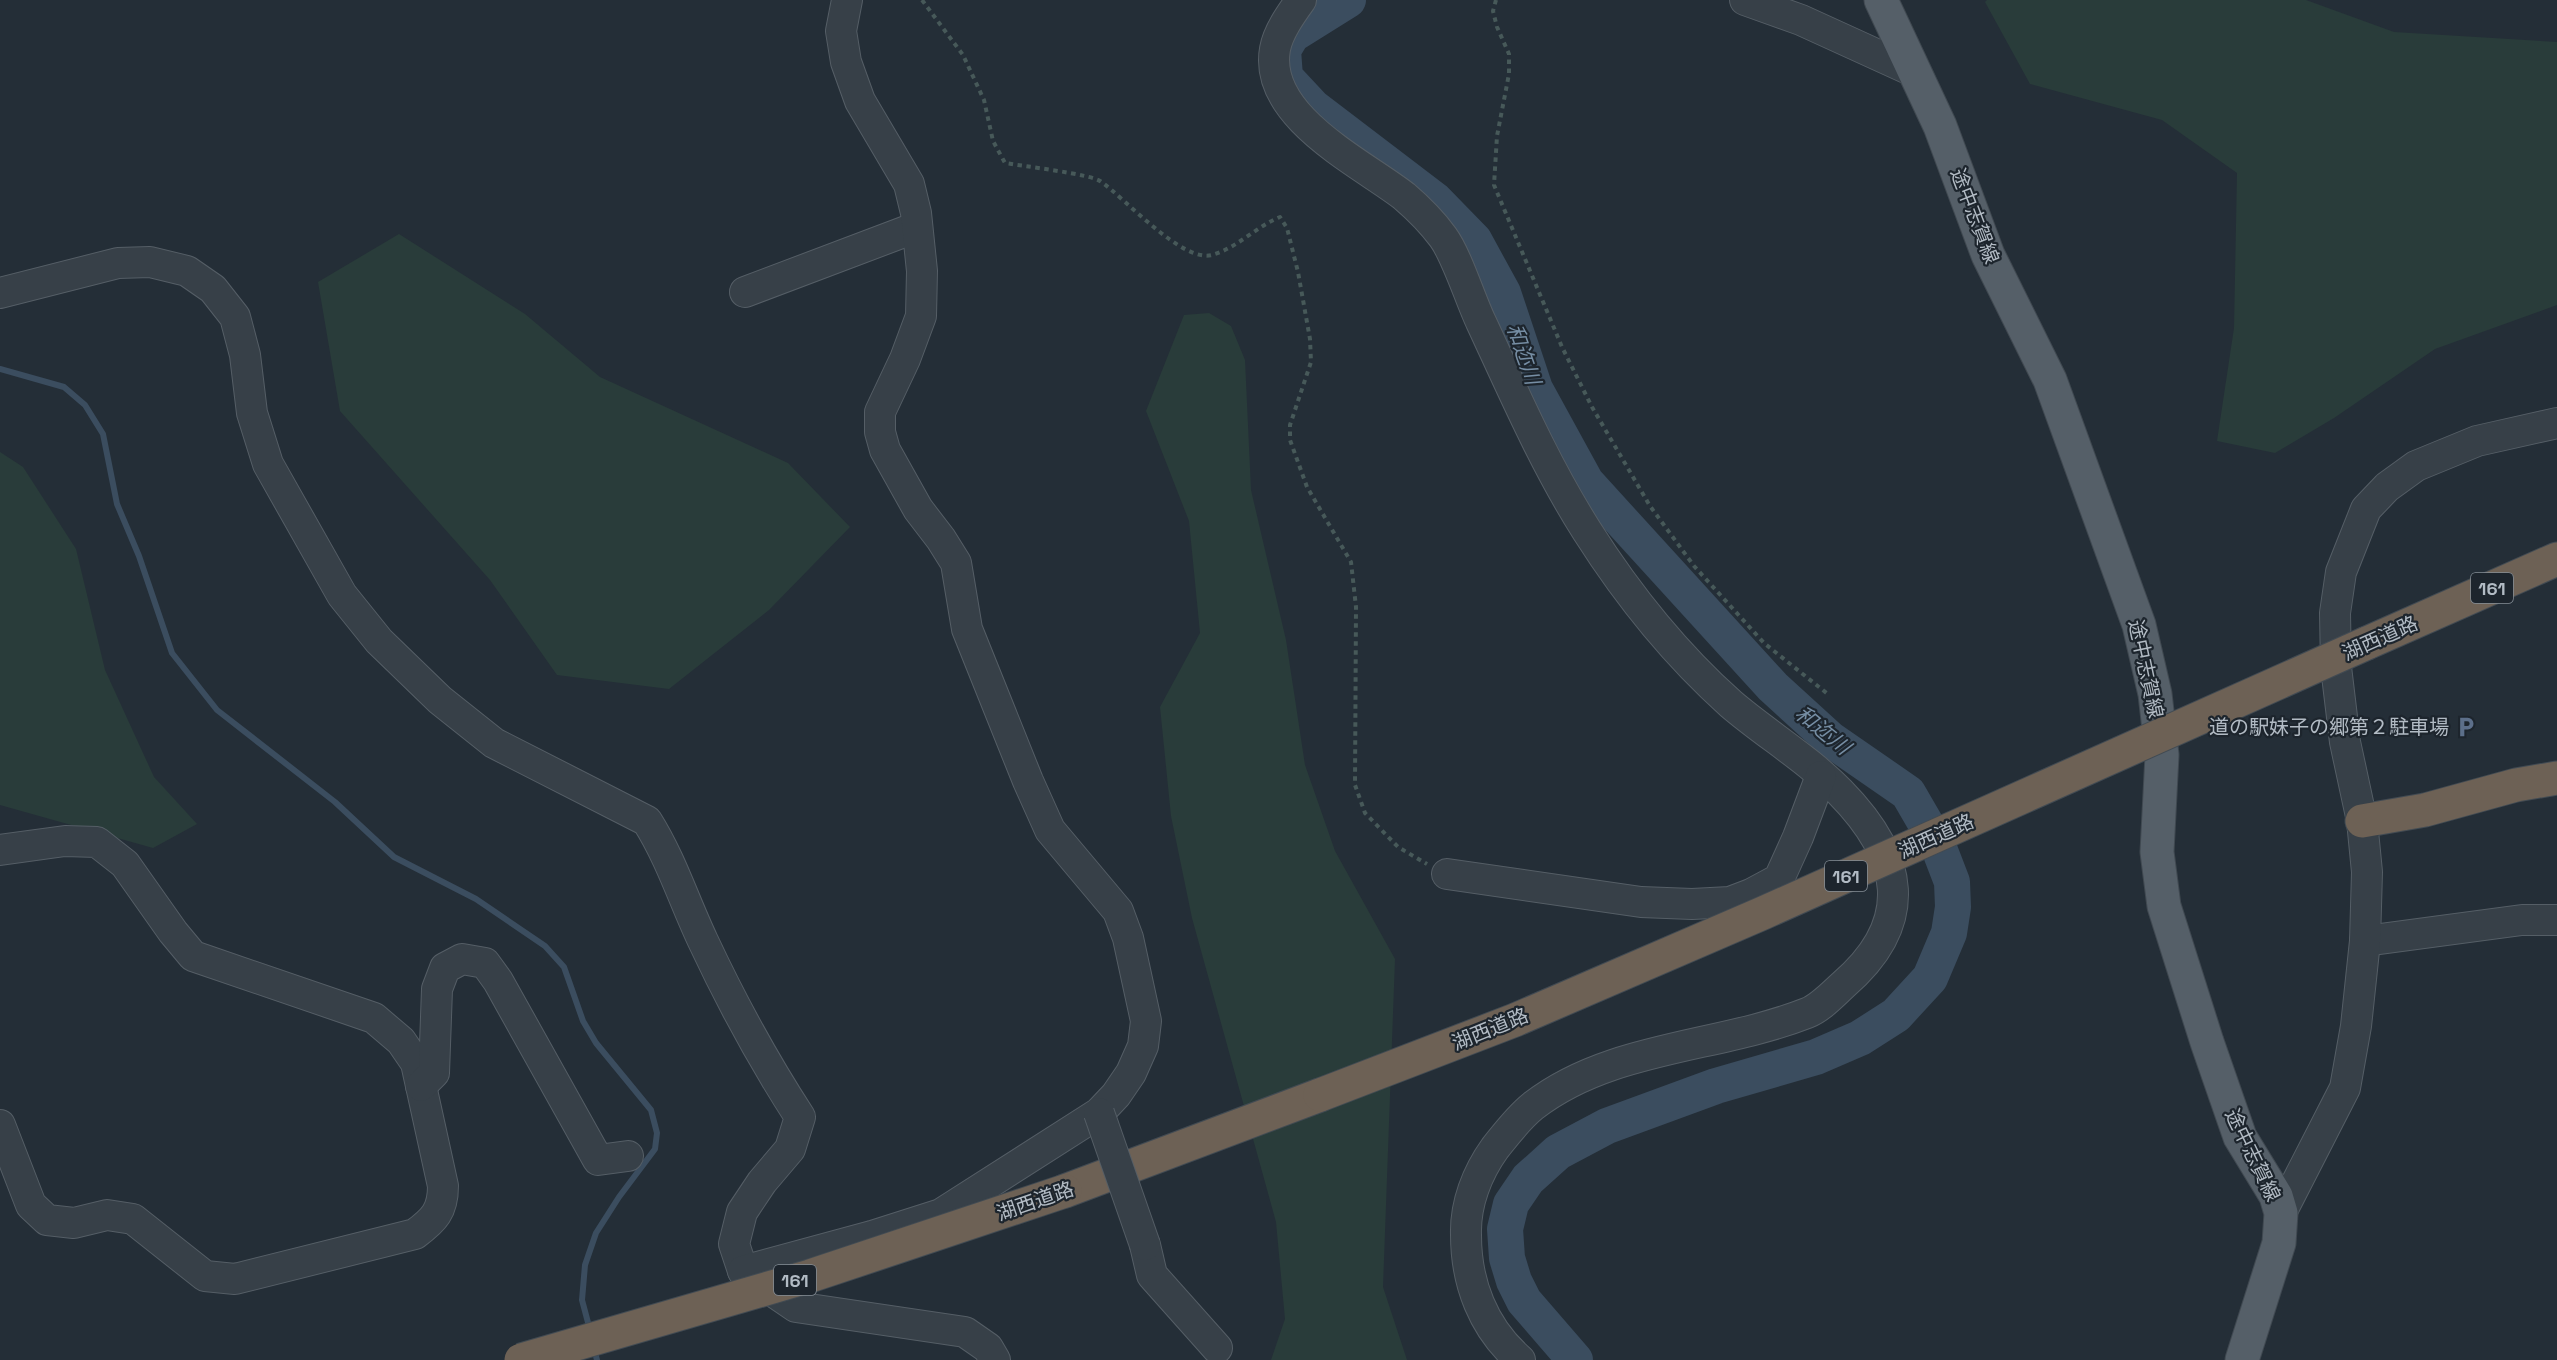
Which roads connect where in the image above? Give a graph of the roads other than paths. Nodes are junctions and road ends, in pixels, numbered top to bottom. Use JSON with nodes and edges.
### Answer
{"nodes":[{"id":1,"x":847,"y":0,"type":"edge"},
{"id":2,"x":1301,"y":0,"type":"edge"},
{"id":3,"x":1745,"y":0,"type":"edge"},
{"id":4,"x":1881,"y":0,"type":"edge"},
{"id":5,"x":1915,"y":72,"type":"junction"},
{"id":6,"x":917,"y":227,"type":"junction"},
{"id":7,"x":746,"y":292,"type":"dead end"},
{"id":8,"x":0,"y":293,"type":"edge"},
{"id":9,"x":2557,"y":423,"type":"edge"},
{"id":10,"x":2557,"y":548,"type":"edge"},
{"id":11,"x":2557,"y":559,"type":"edge"},
{"id":12,"x":2557,"y":569,"type":"edge"},
{"id":13,"x":2427,"y":616,"type":"junction"},
{"id":14,"x":1821,"y":776,"type":"junction"},
{"id":15,"x":2557,"y":778,"type":"edge"},
{"id":16,"x":2362,"y":821,"type":"junction"},
{"id":17,"x":0,"y":850,"type":"edge"},
{"id":18,"x":1447,"y":874,"type":"road end"},
{"id":19,"x":2557,"y":920,"type":"edge"},
{"id":20,"x":2365,"y":940,"type":"junction"},
{"id":21,"x":421,"y":1086,"type":"junction"},
{"id":22,"x":1099,"y":1113,"type":"junction"},
{"id":23,"x":0,"y":1125,"type":"edge"},
{"id":24,"x":628,"y":1156,"type":"dead end"},
{"id":25,"x":2281,"y":1213,"type":"junction"},
{"id":26,"x":742,"y":1271,"type":"junction"},
{"id":27,"x":1217,"y":1348,"type":"dead end"},
{"id":28,"x":522,"y":1360,"type":"edge"},
{"id":29,"x":995,"y":1360,"type":"edge"},
{"id":30,"x":1520,"y":1360,"type":"edge"},
{"id":31,"x":2241,"y":1360,"type":"edge"}],
"edges":[{"from":1,"to":6,"type":"street"},
{"from":2,"to":14,"type":"street"},
{"from":3,"to":5,"type":"street"},
{"from":4,"to":5,"type":"main road","name":"途中志賀線"},
{"from":5,"to":25,"type":"main road","name":"途中志賀線"},
{"from":6,"to":7,"type":"street"},
{"from":6,"to":22,"type":"street"},
{"from":8,"to":26,"type":"street"},
{"from":9,"to":16,"type":"street"},
{"from":10,"to":13,"type":"highway"},
{"from":11,"to":13,"type":"highway","name":"湖西道路","number":"161"},
{"from":12,"to":13,"type":"highway","name":"湖西道路","number":"161"},
{"from":13,"to":28,"type":"highway","name":"湖西道路","number":"161","bridge":true},
{"from":14,"to":18,"type":"street"},
{"from":14,"to":30,"type":"street"},
{"from":15,"to":16,"type":"highway"},
{"from":16,"to":20,"type":"street"},
{"from":17,"to":21,"type":"street"},
{"from":19,"to":20,"type":"street"},
{"from":20,"to":25,"type":"street"},
{"from":21,"to":23,"type":"street"},
{"from":21,"to":24,"type":"street"},
{"from":22,"to":26,"type":"street"},
{"from":22,"to":27,"type":"street","bridge":true},
{"from":25,"to":31,"type":"main road","name":"途中志賀線"},
{"from":26,"to":29,"type":"street"}]}
